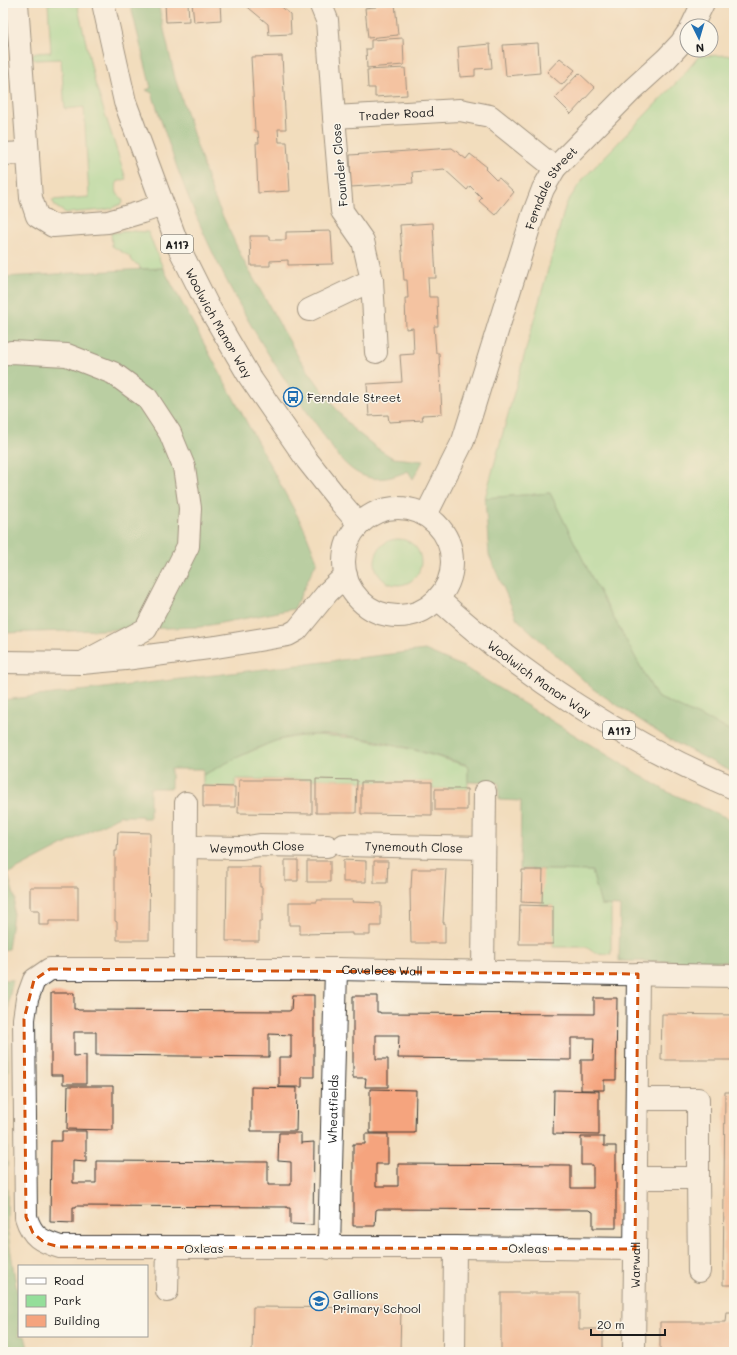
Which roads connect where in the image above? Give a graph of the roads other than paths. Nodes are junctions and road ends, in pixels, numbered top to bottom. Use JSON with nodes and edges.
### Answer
{"nodes":[{"id":1,"x":17,"y":3,"type":"edge"},
{"id":2,"x":104,"y":3,"type":"edge"},
{"id":3,"x":320,"y":3,"type":"edge"},
{"id":4,"x":703,"y":3,"type":"edge"},
{"id":5,"x":696,"y":18,"type":"edge"},
{"id":6,"x":679,"y":45,"type":"edge"},
{"id":7,"x":334,"y":117,"type":"junction"},
{"id":8,"x":28,"y":153,"type":"junction"},
{"id":9,"x":3,"y":154,"type":"edge"},
{"id":10,"x":555,"y":168,"type":"junction"},
{"id":11,"x":162,"y":205,"type":"junction"},
{"id":12,"x":372,"y":280,"type":"junction"},
{"id":13,"x":309,"y":310,"type":"dead end"},
{"id":14,"x":376,"y":352,"type":"dead end"},
{"id":15,"x":3,"y":355,"type":"edge"},
{"id":16,"x":426,"y":515,"type":"junction"},
{"id":17,"x":359,"y":524,"type":"junction"},
{"id":18,"x":346,"y":575,"type":"junction"},
{"id":19,"x":438,"y":599,"type":"junction"},
{"id":20,"x":3,"y":662,"type":"edge"},
{"id":21,"x":82,"y":663,"type":"junction"},
{"id":22,"x":734,"y":788,"type":"edge"},
{"id":23,"x":485,"y":792,"type":"dead end"},
{"id":24,"x":186,"y":803,"type":"dead end"},
{"id":25,"x":335,"y":846,"type":"joint"},
{"id":26,"x":186,"y":847,"type":"junction"},
{"id":27,"x":484,"y":848,"type":"junction"},
{"id":28,"x":185,"y":969,"type":"junction"},
{"id":29,"x":336,"y":970,"type":"junction"},
{"id":30,"x":483,"y":971,"type":"junction"},
{"id":31,"x":638,"y":974,"type":"junction"},
{"id":32,"x":734,"y":976,"type":"edge"},
{"id":33,"x":34,"y":980,"type":"joint"},
{"id":34,"x":637,"y":1099,"type":"junction"},
{"id":35,"x":636,"y":1178,"type":"junction"},
{"id":36,"x":698,"y":1178,"type":"junction"},
{"id":37,"x":455,"y":1247,"type":"junction"},
{"id":38,"x":168,"y":1248,"type":"junction"},
{"id":39,"x":329,"y":1248,"type":"junction"},
{"id":40,"x":635,"y":1249,"type":"junction"},
{"id":41,"x":699,"y":1271,"type":"dead end"},
{"id":42,"x":167,"y":1291,"type":"dead end"},
{"id":43,"x":454,"y":1350,"type":"dead end"},
{"id":44,"x":634,"y":1352,"type":"edge"}],
"edges":[{"from":1,"to":8,"type":"main road"},
{"from":2,"to":11,"type":"main road","name":"Woolwich Manor Way","number":"A117"},
{"from":3,"to":7,"type":"main road"},
{"from":4,"to":5,"type":"main road"},
{"from":6,"to":10,"type":"main road","name":"Ferndale Street"},
{"from":7,"to":10,"type":"main road","name":"Trader Road"},
{"from":7,"to":12,"type":"main road","name":"Founder Close"},
{"from":8,"to":9,"type":"main road"},
{"from":8,"to":11,"type":"main road"},
{"from":10,"to":16,"type":"main road","name":"Ferndale Street"},
{"from":11,"to":17,"type":"main road","name":"Woolwich Manor Way","number":"A117"},
{"from":12,"to":13,"type":"main road"},
{"from":12,"to":14,"type":"main road","name":"Founder Close"},
{"from":15,"to":21,"type":"main road"},
{"from":16,"to":17,"type":"main road"},
{"from":16,"to":19,"type":"main road"},
{"from":17,"to":18,"type":"main road"},
{"from":18,"to":19,"type":"main road"},
{"from":18,"to":21,"type":"main road"},
{"from":19,"to":22,"type":"main road","name":"Woolwich Manor Way","number":"A117"},
{"from":20,"to":21,"type":"main road"},
{"from":23,"to":27,"type":"main road"},
{"from":24,"to":26,"type":"main road"},
{"from":25,"to":26,"type":"main road","name":"Weymouth Close"},
{"from":25,"to":27,"type":"main road","name":"Tynemouth Close"},
{"from":26,"to":28,"type":"main road"},
{"from":27,"to":30,"type":"main road"},
{"from":28,"to":29,"type":"main road","name":"Covelees Wall"},
{"from":28,"to":33,"type":"main road","name":"Covelees Wall"},
{"from":29,"to":30,"type":"main road","name":"Covelees Wall"},
{"from":29,"to":39,"type":"main road","name":"Wheatfields"},
{"from":30,"to":31,"type":"main road","name":"Covelees Wall"},
{"from":31,"to":32,"type":"main road","name":"Covelees Wall"},
{"from":31,"to":34,"type":"main road","name":"Warwall"},
{"from":33,"to":38,"type":"main road","name":"Oxleas"},
{"from":34,"to":35,"type":"main road","name":"Warwall"},
{"from":34,"to":36,"type":"main road"},
{"from":35,"to":36,"type":"main road"},
{"from":35,"to":40,"type":"main road","name":"Warwall"},
{"from":36,"to":41,"type":"main road"},
{"from":37,"to":39,"type":"main road","name":"Oxleas"},
{"from":37,"to":40,"type":"main road","name":"Oxleas"},
{"from":37,"to":43,"type":"main road"},
{"from":38,"to":39,"type":"main road","name":"Oxleas"},
{"from":38,"to":42,"type":"main road"},
{"from":40,"to":44,"type":"main road","name":"Warwall"}]}
